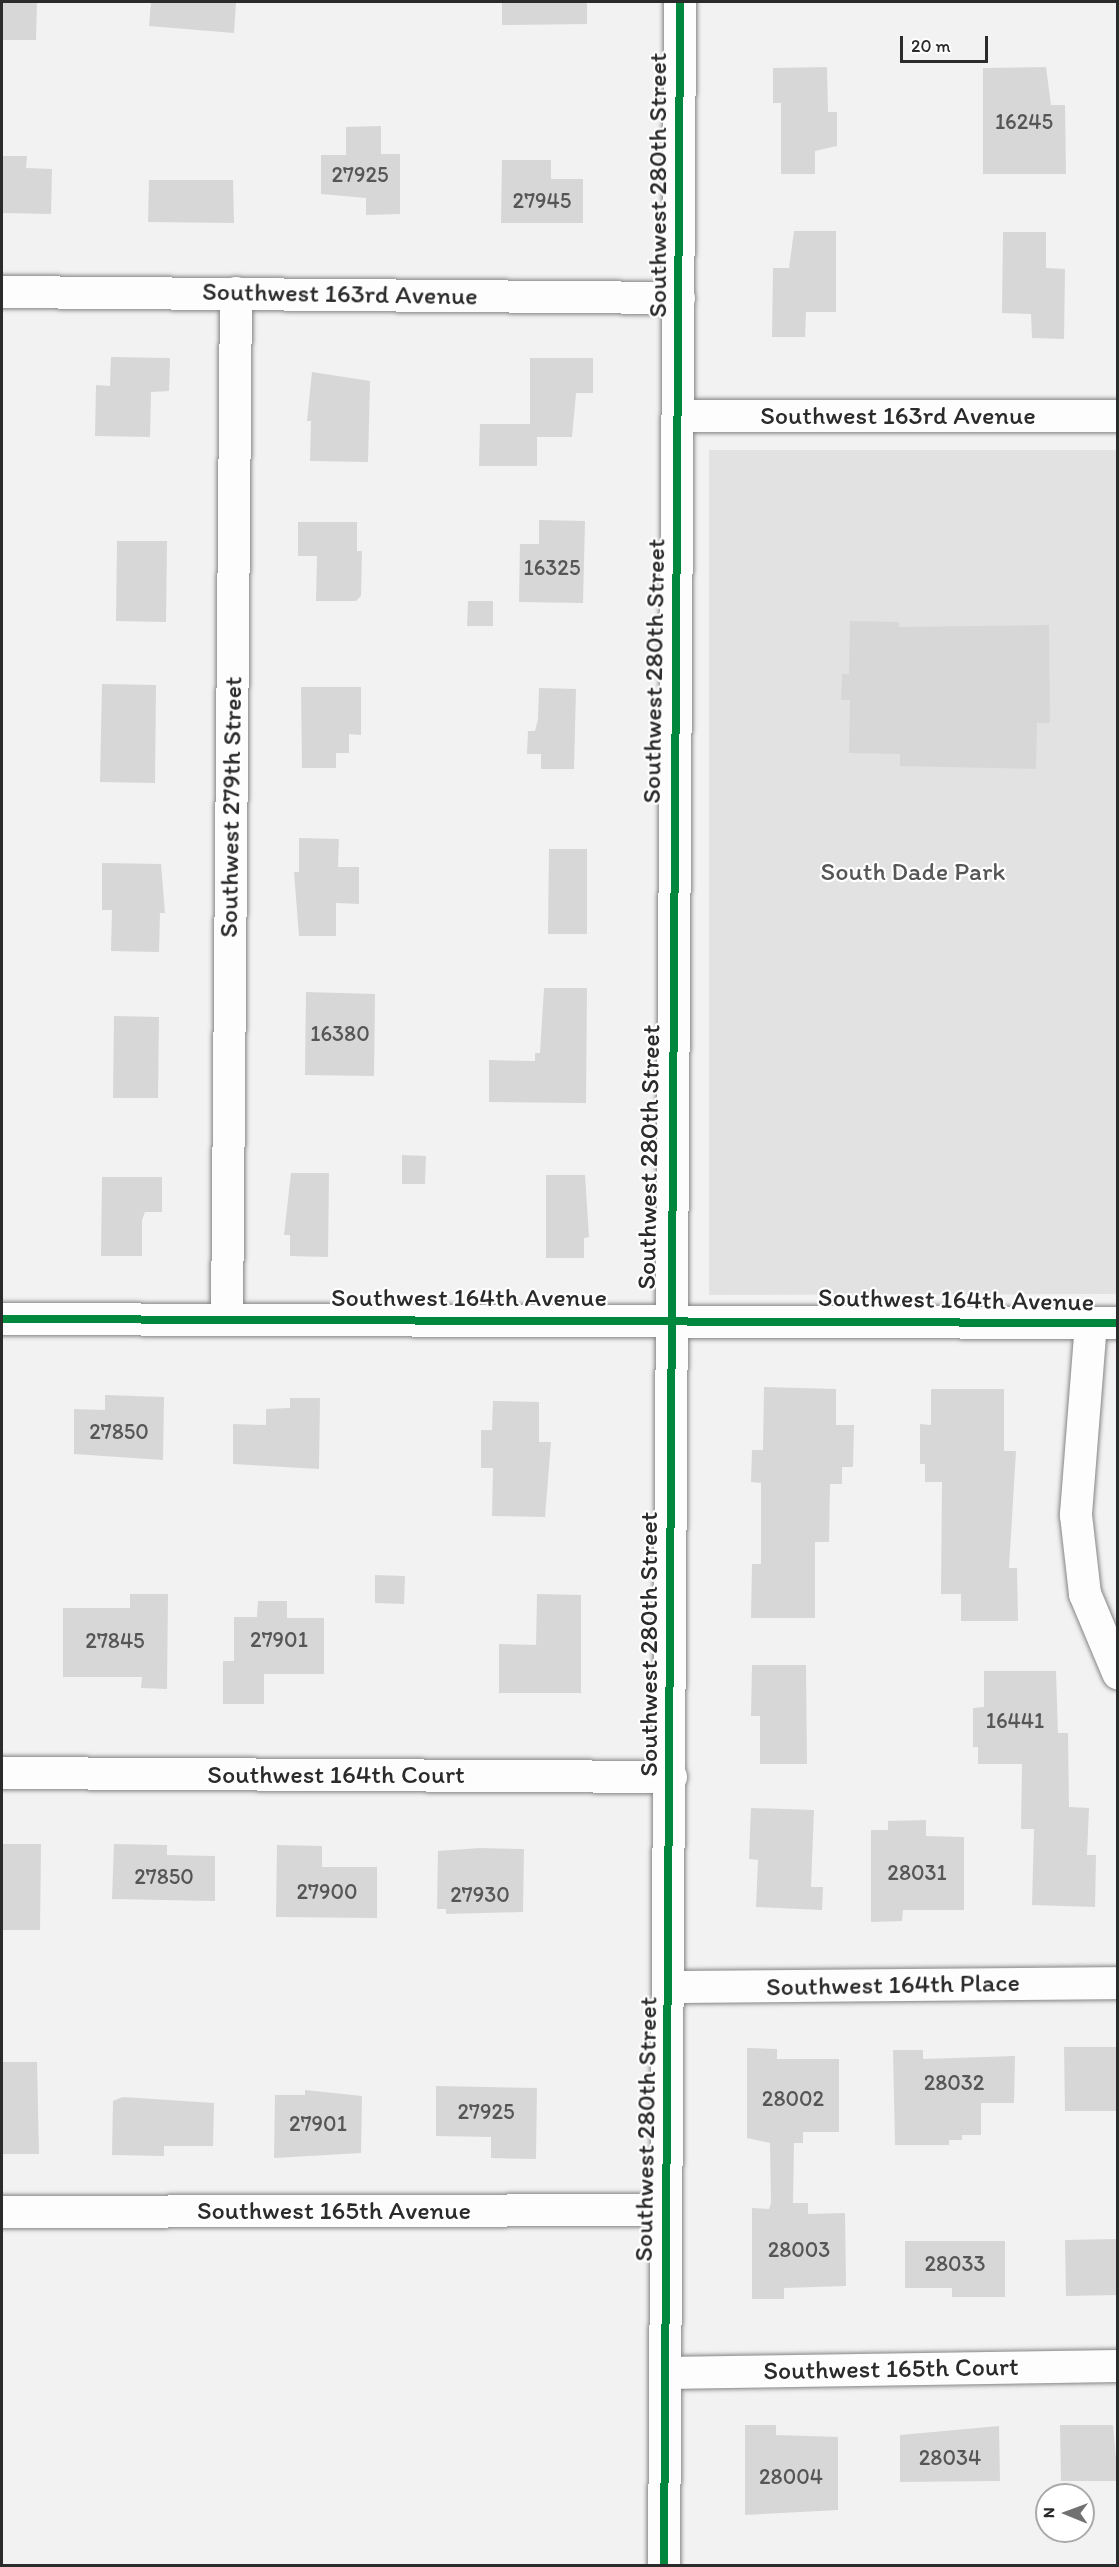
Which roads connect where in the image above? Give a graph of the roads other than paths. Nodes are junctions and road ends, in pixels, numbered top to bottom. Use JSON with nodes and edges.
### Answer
{"nodes":[{"id":1,"x":680,"y":2,"type":"edge"},
{"id":2,"x":2,"y":292,"type":"edge"},
{"id":3,"x":236,"y":293,"type":"junction"},
{"id":4,"x":679,"y":298,"type":"junction"},
{"id":5,"x":678,"y":416,"type":"junction"},
{"id":6,"x":1118,"y":416,"type":"edge"},
{"id":7,"x":2,"y":1319,"type":"edge"},
{"id":8,"x":668,"y":1319,"type":"junction"},
{"id":9,"x":227,"y":1320,"type":"junction"},
{"id":10,"x":1104,"y":1323,"type":"edge"},
{"id":11,"x":1118,"y":1673,"type":"edge"},
{"id":12,"x":2,"y":1773,"type":"edge"},
{"id":13,"x":671,"y":1777,"type":"junction"},
{"id":14,"x":1118,"y":1983,"type":"edge"},
{"id":15,"x":668,"y":1987,"type":"junction"},
{"id":16,"x":666,"y":2210,"type":"junction"},
{"id":17,"x":2,"y":2212,"type":"edge"},
{"id":18,"x":1118,"y":2366,"type":"edge"},
{"id":19,"x":665,"y":2373,"type":"junction"},
{"id":20,"x":664,"y":2565,"type":"edge"}],
"edges":[{"from":1,"to":4,"type":"street","name":"Southwest 280th Street"},
{"from":2,"to":3,"type":"street","name":"Southwest 163rd Avenue"},
{"from":3,"to":4,"type":"street","name":"Southwest 163rd Avenue"},
{"from":3,"to":9,"type":"street","name":"Southwest 279th Street"},
{"from":4,"to":5,"type":"street","name":"Southwest 280th Street"},
{"from":5,"to":6,"type":"street","name":"Southwest 163rd Avenue"},
{"from":5,"to":8,"type":"street","name":"Southwest 280th Street"},
{"from":7,"to":9,"type":"street","name":"Southwest 164th Avenue"},
{"from":8,"to":9,"type":"street","name":"Southwest 164th Avenue"},
{"from":8,"to":10,"type":"street","name":"Southwest 164th Avenue"},
{"from":8,"to":13,"type":"street","name":"Southwest 280th Street"},
{"from":10,"to":11,"type":"street"},
{"from":12,"to":13,"type":"street","name":"Southwest 164th Court"},
{"from":13,"to":15,"type":"street","name":"Southwest 280th Street"},
{"from":14,"to":15,"type":"street","name":"Southwest 164th Place"},
{"from":15,"to":16,"type":"street","name":"Southwest 280th Street"},
{"from":16,"to":17,"type":"street","name":"Southwest 165th Avenue"},
{"from":16,"to":19,"type":"street","name":"Southwest 280th Street"},
{"from":18,"to":19,"type":"street","name":"Southwest 165th Court"},
{"from":19,"to":20,"type":"street","name":"Southwest 280th Street"}]}
